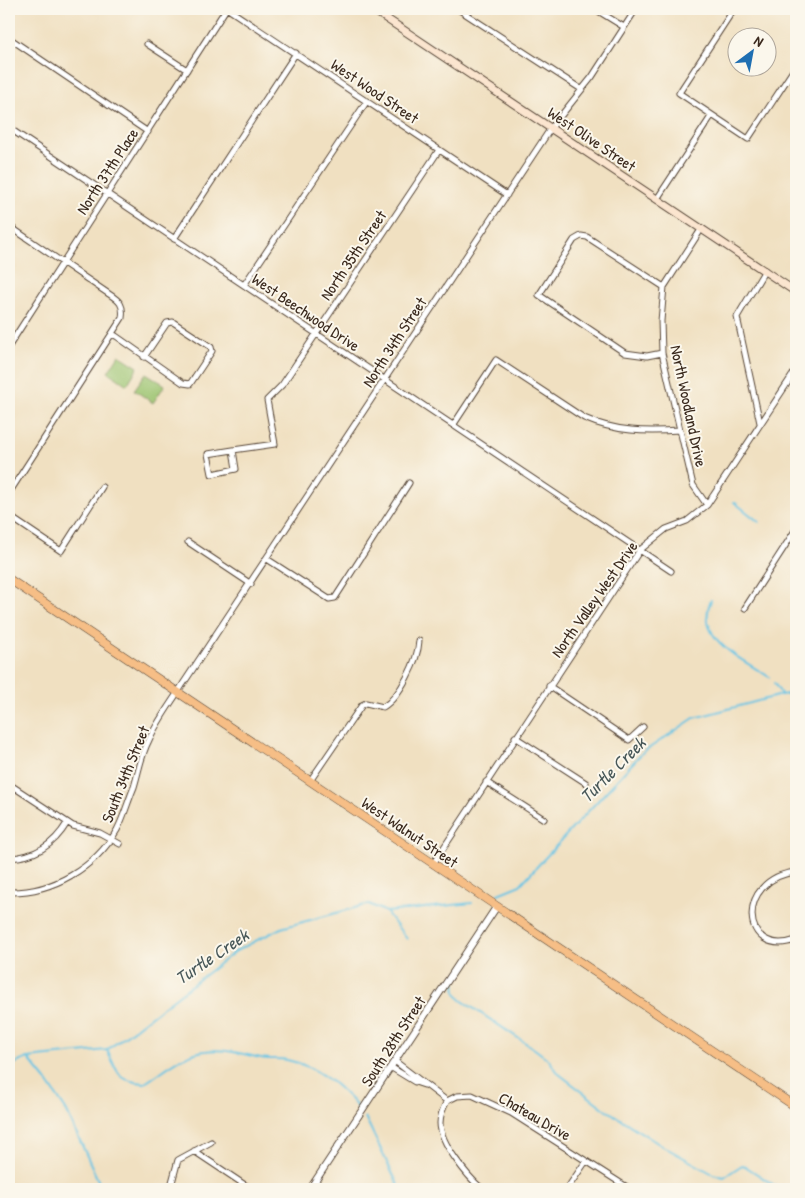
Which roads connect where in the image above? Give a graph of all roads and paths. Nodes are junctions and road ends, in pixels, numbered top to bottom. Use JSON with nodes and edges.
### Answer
{"nodes":[{"id":1,"x":227,"y":9,"type":"edge"},
{"id":2,"x":372,"y":9,"type":"edge"},
{"id":3,"x":458,"y":9,"type":"edge"},
{"id":4,"x":595,"y":9,"type":"edge"},
{"id":5,"x":636,"y":9,"type":"edge"},
{"id":6,"x":734,"y":9,"type":"edge"},
{"id":7,"x":624,"y":27,"type":"junction"},
{"id":8,"x":9,"y":38,"type":"edge"},
{"id":9,"x":147,"y":44,"type":"dead end"},
{"id":10,"x":296,"y":53,"type":"junction"},
{"id":11,"x":796,"y":66,"type":"edge"},
{"id":12,"x":186,"y":70,"type":"junction"},
{"id":13,"x":580,"y":89,"type":"junction"},
{"id":14,"x":367,"y":101,"type":"junction"},
{"id":15,"x":712,"y":115,"type":"junction"},
{"id":16,"x":9,"y":128,"type":"edge"},
{"id":17,"x":551,"y":128,"type":"junction"},
{"id":18,"x":148,"y":132,"type":"junction"},
{"id":19,"x":439,"y":150,"type":"junction"},
{"id":20,"x":107,"y":194,"type":"junction"},
{"id":21,"x":507,"y":195,"type":"junction"},
{"id":22,"x":657,"y":199,"type":"junction"},
{"id":23,"x":9,"y":226,"type":"edge"},
{"id":24,"x":702,"y":228,"type":"junction"},
{"id":25,"x":174,"y":239,"type":"junction"},
{"id":26,"x":63,"y":262,"type":"junction"},
{"id":27,"x":765,"y":270,"type":"junction"},
{"id":28,"x":244,"y":285,"type":"junction"},
{"id":29,"x":664,"y":287,"type":"junction"},
{"id":30,"x":796,"y":292,"type":"edge"},
{"id":31,"x":316,"y":333,"type":"junction"},
{"id":32,"x":112,"y":334,"type":"junction"},
{"id":33,"x":9,"y":346,"type":"edge"},
{"id":34,"x":662,"y":354,"type":"junction"},
{"id":35,"x":144,"y":357,"type":"junction"},
{"id":36,"x":796,"y":370,"type":"edge"},
{"id":37,"x":385,"y":379,"type":"junction"},
{"id":38,"x":760,"y":423,"type":"junction"},
{"id":39,"x":454,"y":424,"type":"junction"},
{"id":40,"x":680,"y":430,"type":"junction"},
{"id":41,"x":233,"y":450,"type":"junction"},
{"id":42,"x":409,"y":483,"type":"dead end"},
{"id":43,"x":102,"y":487,"type":"dead end"},
{"id":44,"x":9,"y":493,"type":"edge"},
{"id":45,"x":707,"y":505,"type":"junction"},
{"id":46,"x":9,"y":516,"type":"edge"},
{"id":47,"x":796,"y":529,"type":"edge"},
{"id":48,"x":188,"y":542,"type":"dead end"},
{"id":49,"x":640,"y":550,"type":"junction"},
{"id":50,"x":267,"y":559,"type":"junction"},
{"id":51,"x":671,"y":571,"type":"dead end"},
{"id":52,"x":9,"y":579,"type":"edge"},
{"id":53,"x":251,"y":584,"type":"junction"},
{"id":54,"x":745,"y":608,"type":"dead end"},
{"id":55,"x":419,"y":641,"type":"dead end"},
{"id":56,"x":549,"y":686,"type":"junction"},
{"id":57,"x":178,"y":693,"type":"junction"},
{"id":58,"x":643,"y":727,"type":"dead end"},
{"id":59,"x":514,"y":737,"type":"junction"},
{"id":60,"x":310,"y":781,"type":"junction"},
{"id":61,"x":486,"y":782,"type":"junction"},
{"id":62,"x":586,"y":783,"type":"dead end"},
{"id":63,"x":9,"y":784,"type":"edge"},
{"id":64,"x":544,"y":819,"type":"dead end"},
{"id":65,"x":67,"y":823,"type":"junction"},
{"id":66,"x":111,"y":839,"type":"junction"},
{"id":67,"x":120,"y":844,"type":"dead end"},
{"id":68,"x":9,"y":858,"type":"edge"},
{"id":69,"x":433,"y":864,"type":"junction"},
{"id":70,"x":796,"y":872,"type":"edge"},
{"id":71,"x":9,"y":892,"type":"edge"},
{"id":72,"x":497,"y":906,"type":"junction"},
{"id":73,"x":796,"y":940,"type":"edge"},
{"id":74,"x":394,"y":1065,"type":"junction"},
{"id":75,"x":447,"y":1101,"type":"junction"},
{"id":76,"x":796,"y":1106,"type":"edge"},
{"id":77,"x":211,"y":1142,"type":"dead end"},
{"id":78,"x":194,"y":1151,"type":"junction"},
{"id":79,"x":586,"y":1161,"type":"junction"},
{"id":80,"x":186,"y":1189,"type":"edge"},
{"id":81,"x":251,"y":1189,"type":"edge"},
{"id":82,"x":310,"y":1189,"type":"edge"},
{"id":83,"x":482,"y":1189,"type":"edge"},
{"id":84,"x":567,"y":1189,"type":"edge"},
{"id":85,"x":630,"y":1189,"type":"edge"}],
"edges":[{"from":1,"to":10,"type":"street","name":"West Wood Street"},
{"from":1,"to":12,"type":"street","name":"North 37th Place"},
{"from":2,"to":17,"type":"main road","name":"West Olive Street"},
{"from":3,"to":13,"type":"street"},
{"from":4,"to":7,"type":"street"},
{"from":5,"to":7,"type":"street","name":"North 34th Street"},
{"from":6,"to":15,"type":"street"},
{"from":7,"to":13,"type":"street","name":"North 34th Street"},
{"from":8,"to":18,"type":"street"},
{"from":9,"to":12,"type":"street"},
{"from":10,"to":14,"type":"street","name":"West Wood Street"},
{"from":10,"to":25,"type":"street"},
{"from":11,"to":15,"type":"street"},
{"from":12,"to":18,"type":"street","name":"North 37th Place"},
{"from":13,"to":17,"type":"street","name":"North 34th Street"},
{"from":14,"to":19,"type":"street","name":"West Wood Street"},
{"from":14,"to":28,"type":"street"},
{"from":15,"to":22,"type":"street"},
{"from":16,"to":20,"type":"street","name":"West Beechwood Drive"},
{"from":17,"to":21,"type":"street","name":"North 34th Street"},
{"from":17,"to":22,"type":"main road","name":"West Olive Street"},
{"from":18,"to":20,"type":"street","name":"North 37th Place"},
{"from":19,"to":21,"type":"street","name":"West Wood Street"},
{"from":19,"to":31,"type":"street","name":"North 35th Street"},
{"from":20,"to":25,"type":"street","name":"West Beechwood Drive"},
{"from":20,"to":26,"type":"street","name":"North 37th Place"},
{"from":21,"to":37,"type":"street","name":"North 34th Street"},
{"from":22,"to":24,"type":"main road","name":"West Olive Street"},
{"from":23,"to":26,"type":"street"},
{"from":24,"to":27,"type":"main road","name":"West Olive Street"},
{"from":24,"to":29,"type":"street","name":"North Woodland Drive"},
{"from":25,"to":28,"type":"street","name":"West Beechwood Drive"},
{"from":26,"to":32,"type":"street"},
{"from":26,"to":33,"type":"street","name":"North 37th Place"},
{"from":27,"to":30,"type":"main road","name":"West Olive Street"},
{"from":27,"to":38,"type":"street"},
{"from":28,"to":31,"type":"street","name":"West Beechwood Drive"},
{"from":29,"to":34,"type":"street","name":"North Woodland Drive"},
{"from":29,"to":34,"type":"street"},
{"from":31,"to":37,"type":"street","name":"West Beechwood Drive"},
{"from":31,"to":41,"type":"street","name":"North 35th Street"},
{"from":32,"to":35,"type":"street"},
{"from":32,"to":44,"type":"street"},
{"from":34,"to":40,"type":"street","name":"North Woodland Drive"},
{"from":35,"to":35,"type":"street"},
{"from":36,"to":38,"type":"street","name":"North Valley West Drive"},
{"from":37,"to":39,"type":"street","name":"West Beechwood Drive"},
{"from":37,"to":50,"type":"street","name":"North 34th Street"},
{"from":38,"to":45,"type":"street","name":"North Valley West Drive"},
{"from":39,"to":40,"type":"street"},
{"from":39,"to":49,"type":"street","name":"West Beechwood Drive"},
{"from":40,"to":45,"type":"street","name":"North Woodland Drive"},
{"from":41,"to":41,"type":"street","name":"North 35th Street"},
{"from":42,"to":50,"type":"street"},
{"from":43,"to":46,"type":"street"},
{"from":45,"to":49,"type":"street","name":"North Valley West Drive"},
{"from":47,"to":54,"type":"street"},
{"from":48,"to":53,"type":"street"},
{"from":49,"to":51,"type":"street","name":"West Beechwood Drive"},
{"from":49,"to":56,"type":"street","name":"North Valley West Drive"},
{"from":50,"to":53,"type":"street","name":"North 34th Street"},
{"from":52,"to":57,"type":"main road","name":"West Walnut Street"},
{"from":53,"to":57,"type":"street","name":"North 34th Street"},
{"from":55,"to":60,"type":"street"},
{"from":56,"to":58,"type":"street"},
{"from":56,"to":59,"type":"street","name":"North Valley West Drive"},
{"from":57,"to":60,"type":"main road","name":"West Walnut Street"},
{"from":57,"to":66,"type":"street","name":"South 34th Street"},
{"from":59,"to":61,"type":"street","name":"North Valley West Drive"},
{"from":59,"to":62,"type":"street"},
{"from":60,"to":69,"type":"main road","name":"West Walnut Street"},
{"from":61,"to":64,"type":"street"},
{"from":61,"to":69,"type":"street","name":"North Valley West Drive"},
{"from":63,"to":65,"type":"street"},
{"from":65,"to":66,"type":"street"},
{"from":65,"to":68,"type":"street"},
{"from":66,"to":67,"type":"street"},
{"from":66,"to":71,"type":"street","name":"South 34th Street"},
{"from":69,"to":72,"type":"main road","name":"West Walnut Street"},
{"from":70,"to":73,"type":"street"},
{"from":72,"to":74,"type":"street","name":"South 28th Street"},
{"from":72,"to":76,"type":"main road","name":"West Walnut Street"},
{"from":74,"to":75,"type":"street"},
{"from":74,"to":82,"type":"street","name":"South 28th Street"},
{"from":75,"to":79,"type":"street","name":"Chateau Drive"},
{"from":75,"to":83,"type":"street"},
{"from":77,"to":78,"type":"street"},
{"from":78,"to":80,"type":"street"},
{"from":78,"to":81,"type":"street"},
{"from":79,"to":84,"type":"street"},
{"from":79,"to":85,"type":"street","name":"Chateau Drive"}]}
